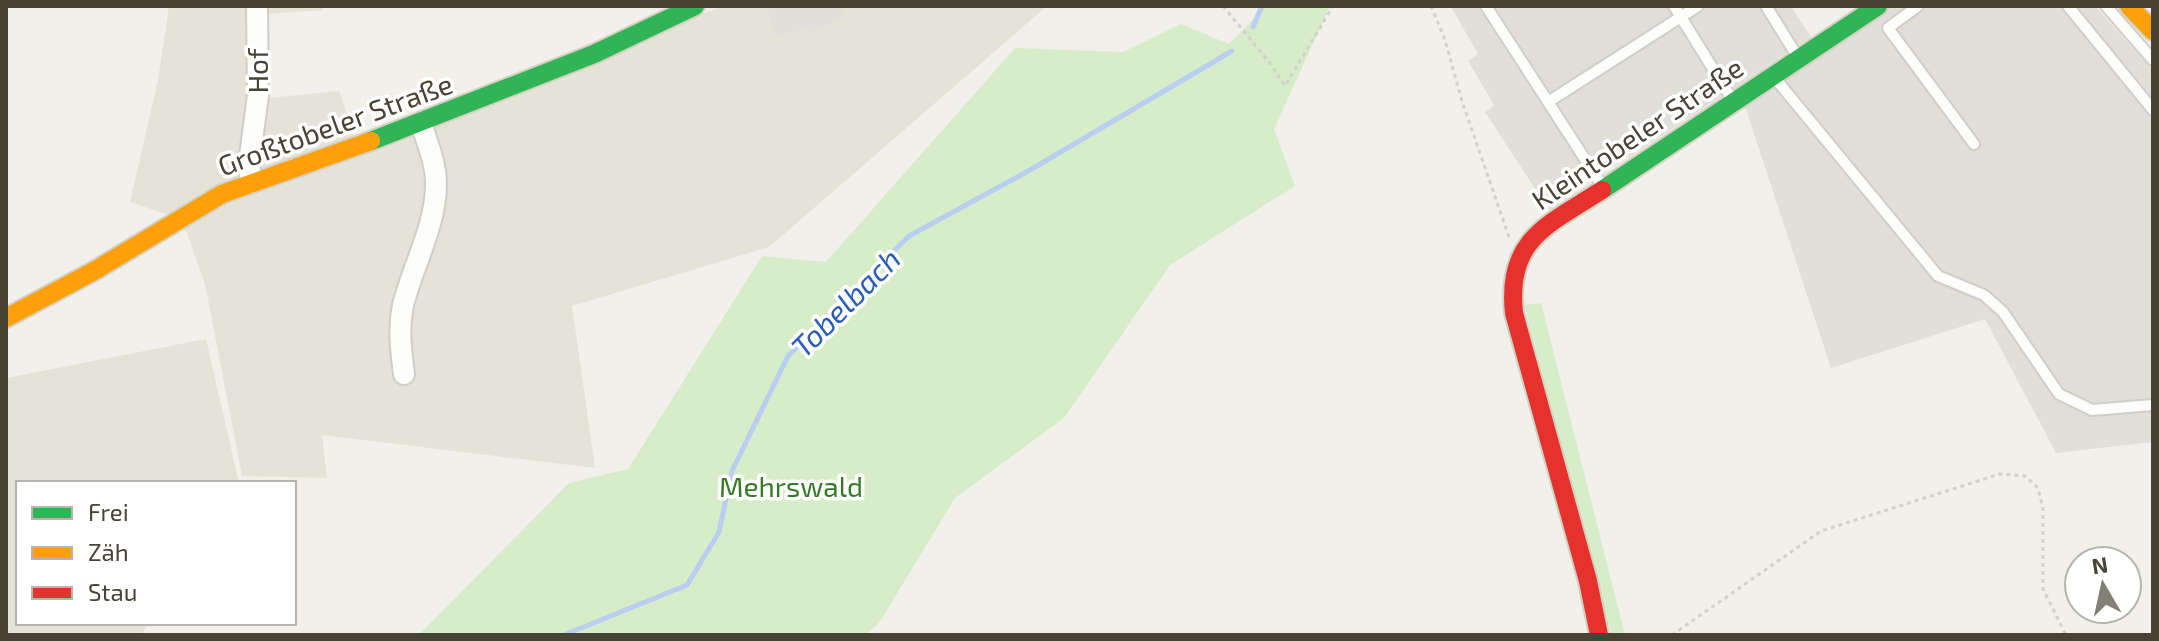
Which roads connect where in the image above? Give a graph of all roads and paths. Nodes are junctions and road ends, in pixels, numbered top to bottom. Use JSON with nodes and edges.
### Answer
{"nodes":[{"id":1,"x":257,"y":6,"type":"edge"},
{"id":2,"x":695,"y":6,"type":"edge"},
{"id":3,"x":1223,"y":6,"type":"edge"},
{"id":4,"x":1333,"y":6,"type":"edge"},
{"id":5,"x":1431,"y":6,"type":"edge"},
{"id":6,"x":1486,"y":6,"type":"edge"},
{"id":7,"x":1674,"y":6,"type":"edge"},
{"id":8,"x":1698,"y":6,"type":"edge"},
{"id":9,"x":1766,"y":6,"type":"edge"},
{"id":10,"x":1878,"y":6,"type":"edge"},
{"id":11,"x":1918,"y":6,"type":"edge"},
{"id":12,"x":2068,"y":6,"type":"edge"},
{"id":13,"x":2106,"y":6,"type":"edge"},
{"id":14,"x":2129,"y":6,"type":"edge"},
{"id":15,"x":1681,"y":17,"type":"junction"},
{"id":16,"x":2153,"y":31,"type":"edge"},
{"id":17,"x":1798,"y":58,"type":"junction"},
{"id":18,"x":2153,"y":60,"type":"edge"},
{"id":19,"x":1773,"y":76,"type":"junction"},
{"id":20,"x":1548,"y":102,"type":"junction"},
{"id":21,"x":1734,"y":102,"type":"junction"},
{"id":22,"x":2153,"y":110,"type":"edge"},
{"id":23,"x":421,"y":123,"type":"junction"},
{"id":24,"x":1974,"y":144,"type":"dead end"},
{"id":25,"x":251,"y":183,"type":"junction"},
{"id":26,"x":1604,"y":189,"type":"junction"},
{"id":27,"x":1522,"y":253,"type":"junction"},
{"id":28,"x":6,"y":318,"type":"edge"},
{"id":29,"x":404,"y":374,"type":"dead end"},
{"id":30,"x":2153,"y":405,"type":"edge"},
{"id":31,"x":1599,"y":635,"type":"edge"},
{"id":32,"x":1672,"y":635,"type":"edge"},
{"id":33,"x":2066,"y":635,"type":"edge"}],
"edges":[{"from":1,"to":25,"type":"street","name":"Hof"},
{"from":2,"to":23,"type":"street","name":"Großtobeler Straße"},
{"from":3,"to":4,"type":"path"},
{"from":5,"to":27,"type":"path"},
{"from":6,"to":20,"type":"lane"},
{"from":7,"to":15,"type":"lane"},
{"from":8,"to":15,"type":"lane"},
{"from":9,"to":17,"type":"lane"},
{"from":10,"to":17,"type":"street","name":"Kleintobeler Straße"},
{"from":11,"to":24,"type":"lane"},
{"from":12,"to":22,"type":"lane"},
{"from":13,"to":18,"type":"lane"},
{"from":14,"to":16,"type":"street"},
{"from":15,"to":20,"type":"lane"},
{"from":15,"to":21,"type":"lane"},
{"from":17,"to":19,"type":"street","name":"Kleintobeler Straße"},
{"from":19,"to":21,"type":"street","name":"Kleintobeler Straße"},
{"from":19,"to":30,"type":"lane"},
{"from":20,"to":26,"type":"lane"},
{"from":21,"to":26,"type":"street","name":"Kleintobeler Straße"},
{"from":23,"to":25,"type":"street","name":"Großtobeler Straße"},
{"from":23,"to":29,"type":"street"},
{"from":25,"to":28,"type":"street","name":"Großtobeler Straße"},
{"from":26,"to":27,"type":"street","name":"Kleintobeler Straße"},
{"from":27,"to":31,"type":"street"},
{"from":32,"to":33,"type":"path"}]}
